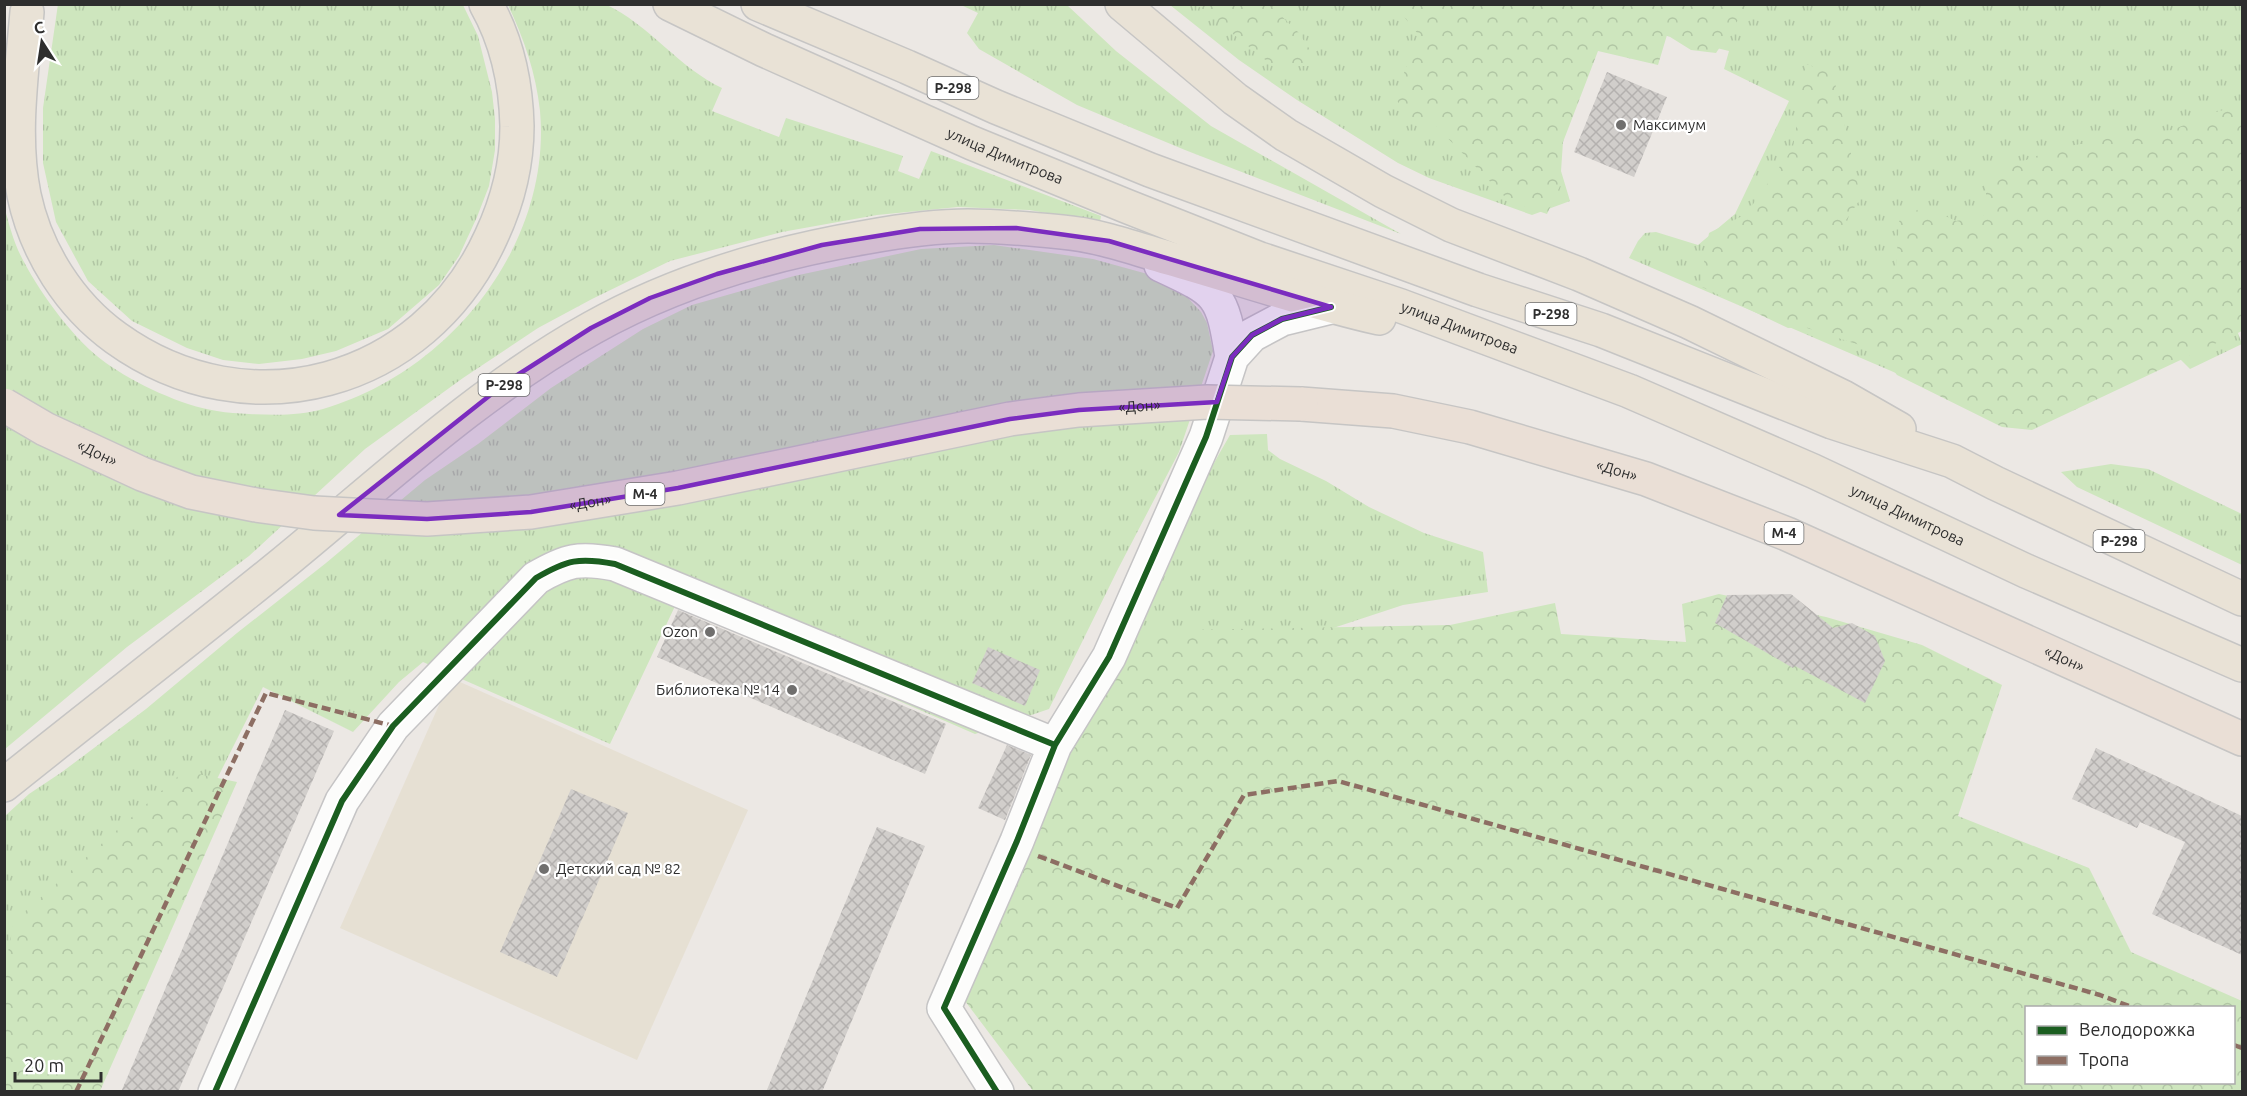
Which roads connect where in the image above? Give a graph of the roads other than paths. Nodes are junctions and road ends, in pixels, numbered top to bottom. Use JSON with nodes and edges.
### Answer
{"nodes":[{"id":1,"x":486,"y":4,"type":"edge"},
{"id":2,"x":670,"y":4,"type":"edge"},
{"id":3,"x":758,"y":4,"type":"edge"},
{"id":4,"x":1122,"y":4,"type":"edge"},
{"id":5,"x":28,"y":8,"type":"edge"},
{"id":6,"x":4,"y":95,"type":"edge"},
{"id":7,"x":1109,"y":241,"type":"junction"},
{"id":8,"x":1331,"y":307,"type":"junction"},
{"id":9,"x":1516,"y":350,"type":"junction"},
{"id":10,"x":1232,"y":357,"type":"junction"},
{"id":11,"x":4,"y":405,"type":"edge"},
{"id":12,"x":1952,"y":461,"type":"junction"},
{"id":13,"x":2242,"y":599,"type":"edge"},
{"id":14,"x":2242,"y":665,"type":"edge"},
{"id":15,"x":2242,"y":740,"type":"edge"},
{"id":16,"x":1055,"y":745,"type":"junction"},
{"id":17,"x":4,"y":785,"type":"edge"},
{"id":18,"x":214,"y":1092,"type":"edge"},
{"id":19,"x":997,"y":1092,"type":"edge"}],
"edges":[{"from":1,"to":5,"type":"highway"},
{"from":2,"to":9,"type":"highway","name":"улица Димитрова"},
{"from":3,"to":12,"type":"highway","number":"Р-298"},
{"from":4,"to":12,"type":"highway"},
{"from":5,"to":6,"type":"highway"},
{"from":7,"to":8,"type":"highway","number":"Р-298"},
{"from":7,"to":10,"type":"street"},
{"from":7,"to":17,"type":"highway","number":"Р-298"},
{"from":8,"to":9,"type":"highway","number":"Р-298"},
{"from":8,"to":10,"type":"street"},
{"from":9,"to":14,"type":"highway","name":"улица Димитрова","number":"Р-298"},
{"from":10,"to":16,"type":"street"},
{"from":11,"to":15,"type":"highway","name":"«Дон»","number":"М-4","bridge":true},
{"from":12,"to":13,"type":"highway","number":"Р-298"},
{"from":16,"to":18,"type":"street"},
{"from":16,"to":19,"type":"street"}]}
